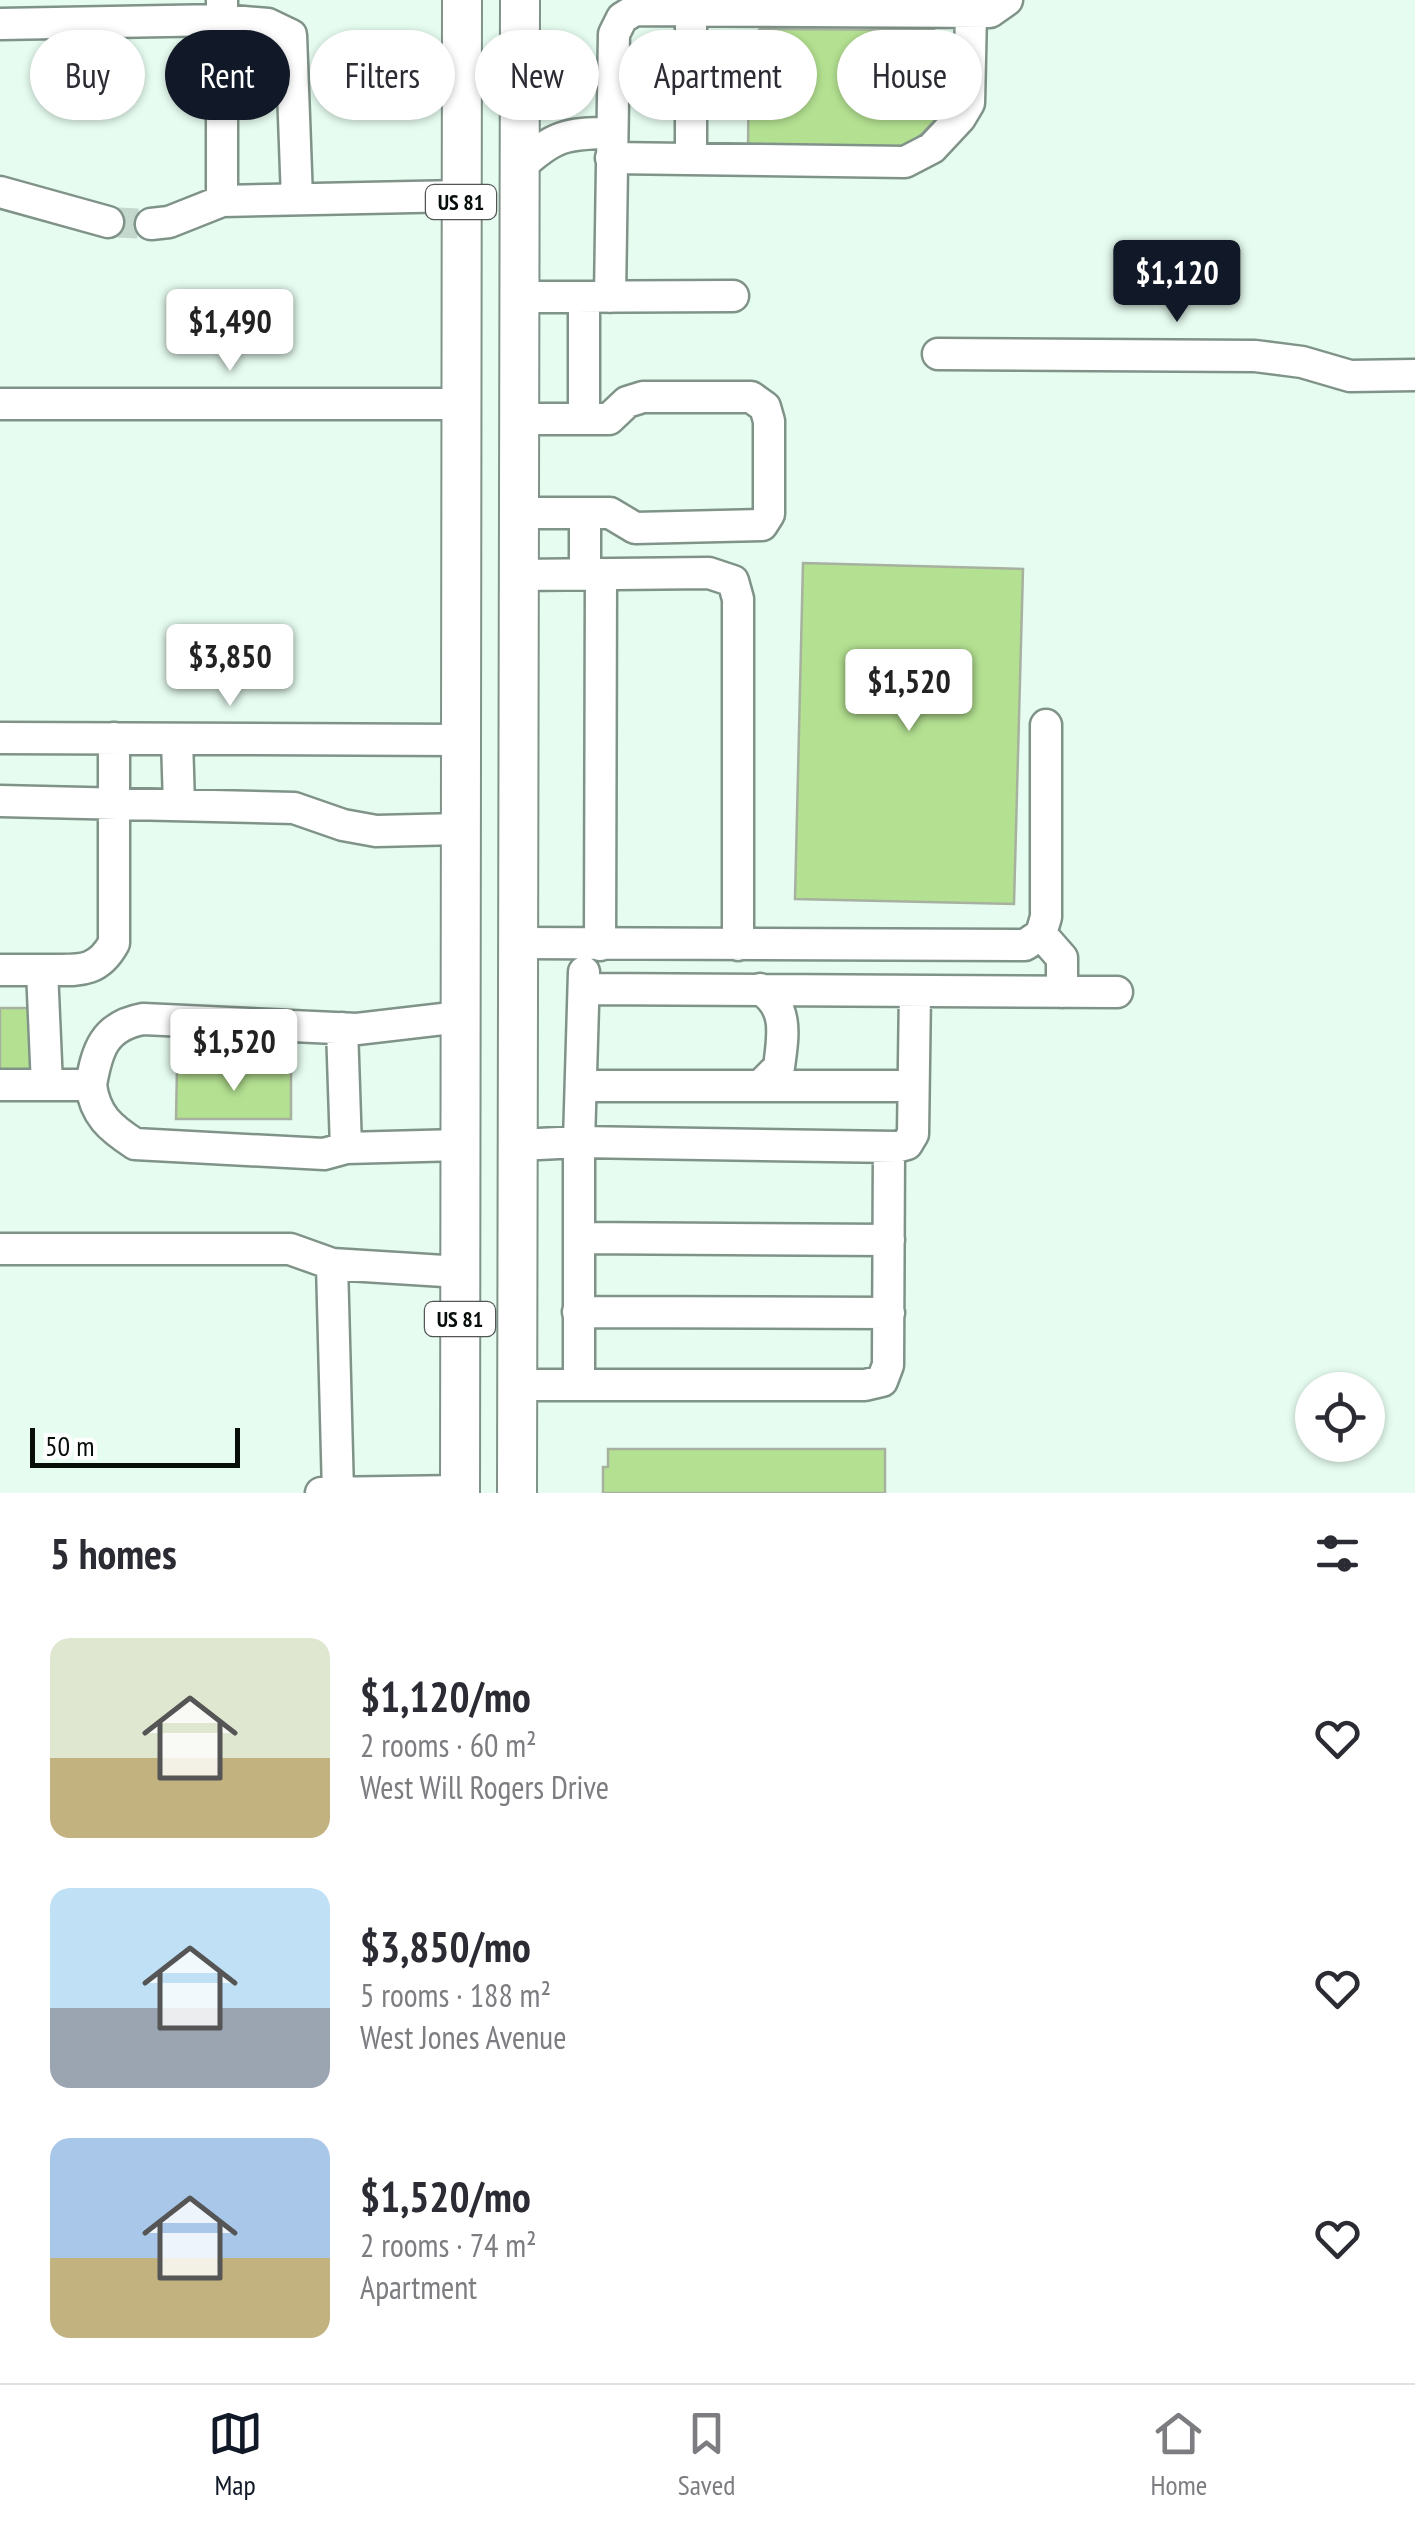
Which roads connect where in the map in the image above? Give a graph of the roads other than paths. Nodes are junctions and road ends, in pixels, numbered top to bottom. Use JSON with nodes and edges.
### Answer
{"nodes":[{"id":1,"x":462,"y":0,"type":"edge"},
{"id":2,"x":520,"y":0,"type":"edge"},
{"id":3,"x":1007,"y":0,"type":"edge"},
{"id":4,"x":222,"y":10,"type":"edge"},
{"id":5,"x":691,"y":10,"type":"junction"},
{"id":6,"x":971,"y":13,"type":"junction"},
{"id":7,"x":0,"y":24,"type":"edge"},
{"id":8,"x":611,"y":145,"type":"junction"},
{"id":9,"x":691,"y":159,"type":"junction"},
{"id":10,"x":520,"y":166,"type":"junction"},
{"id":11,"x":0,"y":192,"type":"edge"},
{"id":12,"x":461,"y":196,"type":"junction"},
{"id":13,"x":297,"y":199,"type":"junction"},
{"id":14,"x":222,"y":200,"type":"junction"},
{"id":15,"x":108,"y":222,"type":"tunnel mouth"},
{"id":16,"x":151,"y":224,"type":"tunnel mouth"},
{"id":17,"x":733,"y":296,"type":"dead end"},
{"id":18,"x":597,"y":297,"type":"junction"},
{"id":19,"x":517,"y":298,"type":"junction"},
{"id":20,"x":938,"y":354,"type":"dead end"},
{"id":21,"x":1415,"y":374,"type":"edge"},
{"id":22,"x":0,"y":404,"type":"edge"},
{"id":23,"x":460,"y":404,"type":"junction"},
{"id":24,"x":584,"y":418,"type":"junction"},
{"id":25,"x":519,"y":419,"type":"junction"},
{"id":26,"x":518,"y":513,"type":"junction"},
{"id":27,"x":585,"y":513,"type":"junction"},
{"id":28,"x":593,"y":574,"type":"junction"},
{"id":29,"x":519,"y":575,"type":"junction"},
{"id":30,"x":460,"y":646,"type":"junction"},
{"id":31,"x":519,"y":646,"type":"junction"},
{"id":32,"x":1046,"y":726,"type":"dead end"},
{"id":33,"x":0,"y":738,"type":"edge"},
{"id":34,"x":114,"y":738,"type":"junction"},
{"id":35,"x":177,"y":739,"type":"junction"},
{"id":36,"x":460,"y":740,"type":"junction"},
{"id":37,"x":0,"y":801,"type":"edge"},
{"id":38,"x":115,"y":804,"type":"junction"},
{"id":39,"x":179,"y":805,"type":"junction"},
{"id":40,"x":460,"y":829,"type":"junction"},
{"id":41,"x":1041,"y":934,"type":"junction"},
{"id":42,"x":519,"y":943,"type":"junction"},
{"id":43,"x":592,"y":944,"type":"junction"},
{"id":44,"x":738,"y":945,"type":"junction"},
{"id":45,"x":0,"y":970,"type":"edge"},
{"id":46,"x":42,"y":970,"type":"junction"},
{"id":47,"x":584,"y":989,"type":"junction"},
{"id":48,"x":760,"y":989,"type":"junction"},
{"id":49,"x":800,"y":990,"type":"junction"},
{"id":50,"x":915,"y":991,"type":"junction"},
{"id":51,"x":1062,"y":992,"type":"junction"},
{"id":52,"x":1117,"y":992,"type":"dead end"},
{"id":53,"x":460,"y":1017,"type":"junction"},
{"id":54,"x":342,"y":1028,"type":"junction"},
{"id":55,"x":0,"y":1085,"type":"edge"},
{"id":56,"x":47,"y":1085,"type":"junction"},
{"id":57,"x":91,"y":1085,"type":"junction"},
{"id":58,"x":582,"y":1086,"type":"junction"},
{"id":59,"x":760,"y":1086,"type":"junction"},
{"id":60,"x":800,"y":1086,"type":"junction"},
{"id":61,"x":914,"y":1086,"type":"junction"},
{"id":62,"x":579,"y":1142,"type":"junction"},
{"id":63,"x":460,"y":1145,"type":"junction"},
{"id":64,"x":518,"y":1145,"type":"junction"},
{"id":65,"x":889,"y":1147,"type":"junction"},
{"id":66,"x":346,"y":1148,"type":"junction"},
{"id":67,"x":579,"y":1238,"type":"junction"},
{"id":68,"x":889,"y":1240,"type":"junction"},
{"id":69,"x":0,"y":1249,"type":"edge"},
{"id":70,"x":332,"y":1264,"type":"junction"},
{"id":71,"x":460,"y":1272,"type":"junction"},
{"id":72,"x":578,"y":1312,"type":"junction"},
{"id":73,"x":889,"y":1313,"type":"junction"},
{"id":74,"x":517,"y":1385,"type":"junction"},
{"id":75,"x":579,"y":1385,"type":"junction"},
{"id":76,"x":460,"y":1492,"type":"edge"},
{"id":77,"x":321,"y":1493,"type":"edge"},
{"id":78,"x":338,"y":1493,"type":"edge"},
{"id":79,"x":517,"y":1493,"type":"edge"}],
"edges":[{"from":1,"to":12,"type":"main road","number":"US 81"},
{"from":2,"to":10,"type":"main road","number":"US 81"},
{"from":3,"to":6,"type":"street"},
{"from":4,"to":7,"type":"street"},
{"from":4,"to":13,"type":"street"},
{"from":4,"to":14,"type":"street"},
{"from":5,"to":6,"type":"street"},
{"from":5,"to":8,"type":"street"},
{"from":5,"to":9,"type":"street"},
{"from":6,"to":9,"type":"street"},
{"from":8,"to":9,"type":"street"},
{"from":8,"to":10,"type":"street"},
{"from":8,"to":18,"type":"street"},
{"from":10,"to":19,"type":"main road","number":"US 81"},
{"from":11,"to":15,"type":"street"},
{"from":12,"to":13,"type":"street"},
{"from":12,"to":23,"type":"main road","number":"US 81"},
{"from":13,"to":14,"type":"street"},
{"from":14,"to":16,"type":"street"},
{"from":17,"to":18,"type":"street"},
{"from":18,"to":19,"type":"street"},
{"from":18,"to":24,"type":"street"},
{"from":19,"to":25,"type":"main road","number":"US 81"},
{"from":20,"to":21,"type":"street"},
{"from":22,"to":23,"type":"street"},
{"from":23,"to":30,"type":"main road","number":"US 81"},
{"from":24,"to":25,"type":"street"},
{"from":24,"to":27,"type":"street"},
{"from":25,"to":26,"type":"main road","number":"US 81"},
{"from":26,"to":27,"type":"street"},
{"from":26,"to":29,"type":"main road","number":"US 81"},
{"from":27,"to":28,"type":"street"},
{"from":28,"to":29,"type":"street"},
{"from":28,"to":43,"type":"street"},
{"from":28,"to":44,"type":"street"},
{"from":29,"to":31,"type":"main road","number":"US 81"},
{"from":30,"to":31,"type":"main road"},
{"from":30,"to":36,"type":"main road","number":"US 81"},
{"from":31,"to":42,"type":"main road","number":"US 81"},
{"from":32,"to":41,"type":"street"},
{"from":33,"to":34,"type":"street"},
{"from":34,"to":35,"type":"street"},
{"from":34,"to":38,"type":"street"},
{"from":35,"to":36,"type":"street"},
{"from":35,"to":39,"type":"street"},
{"from":36,"to":40,"type":"main road","number":"US 81"},
{"from":37,"to":38,"type":"street"},
{"from":38,"to":39,"type":"street"},
{"from":38,"to":46,"type":"street"},
{"from":39,"to":40,"type":"street"},
{"from":40,"to":53,"type":"main road","number":"US 81"},
{"from":41,"to":44,"type":"street"},
{"from":41,"to":51,"type":"street"},
{"from":42,"to":43,"type":"street"},
{"from":42,"to":64,"type":"main road","number":"US 81"},
{"from":43,"to":44,"type":"street"},
{"from":43,"to":47,"type":"street"},
{"from":45,"to":46,"type":"street"},
{"from":46,"to":56,"type":"street"},
{"from":47,"to":48,"type":"street"},
{"from":47,"to":58,"type":"street"},
{"from":48,"to":49,"type":"street"},
{"from":48,"to":59,"type":"street"},
{"from":49,"to":50,"type":"street"},
{"from":49,"to":60,"type":"street"},
{"from":50,"to":51,"type":"street"},
{"from":50,"to":61,"type":"street"},
{"from":51,"to":52,"type":"street"},
{"from":53,"to":54,"type":"street"},
{"from":53,"to":63,"type":"main road","number":"US 81"},
{"from":54,"to":57,"type":"street"},
{"from":54,"to":66,"type":"street"},
{"from":55,"to":56,"type":"street"},
{"from":56,"to":57,"type":"street"},
{"from":57,"to":66,"type":"street"},
{"from":58,"to":59,"type":"street"},
{"from":58,"to":62,"type":"street"},
{"from":59,"to":60,"type":"street"},
{"from":60,"to":61,"type":"street"},
{"from":61,"to":65,"type":"street"},
{"from":62,"to":64,"type":"street"},
{"from":62,"to":65,"type":"street"},
{"from":62,"to":67,"type":"street"},
{"from":63,"to":64,"type":"main road"},
{"from":63,"to":66,"type":"street"},
{"from":63,"to":71,"type":"main road","number":"US 81"},
{"from":64,"to":74,"type":"main road","number":"US 81"},
{"from":65,"to":68,"type":"street"},
{"from":67,"to":68,"type":"street"},
{"from":67,"to":72,"type":"street"},
{"from":68,"to":73,"type":"street"},
{"from":69,"to":70,"type":"street"},
{"from":70,"to":71,"type":"street"},
{"from":70,"to":78,"type":"street"},
{"from":71,"to":76,"type":"main road","number":"US 81"},
{"from":72,"to":73,"type":"street"},
{"from":72,"to":75,"type":"street"},
{"from":73,"to":75,"type":"street"},
{"from":74,"to":75,"type":"street"},
{"from":74,"to":79,"type":"main road","number":"US 81"},
{"from":76,"to":78,"type":"street"},
{"from":77,"to":78,"type":"street"}]}
